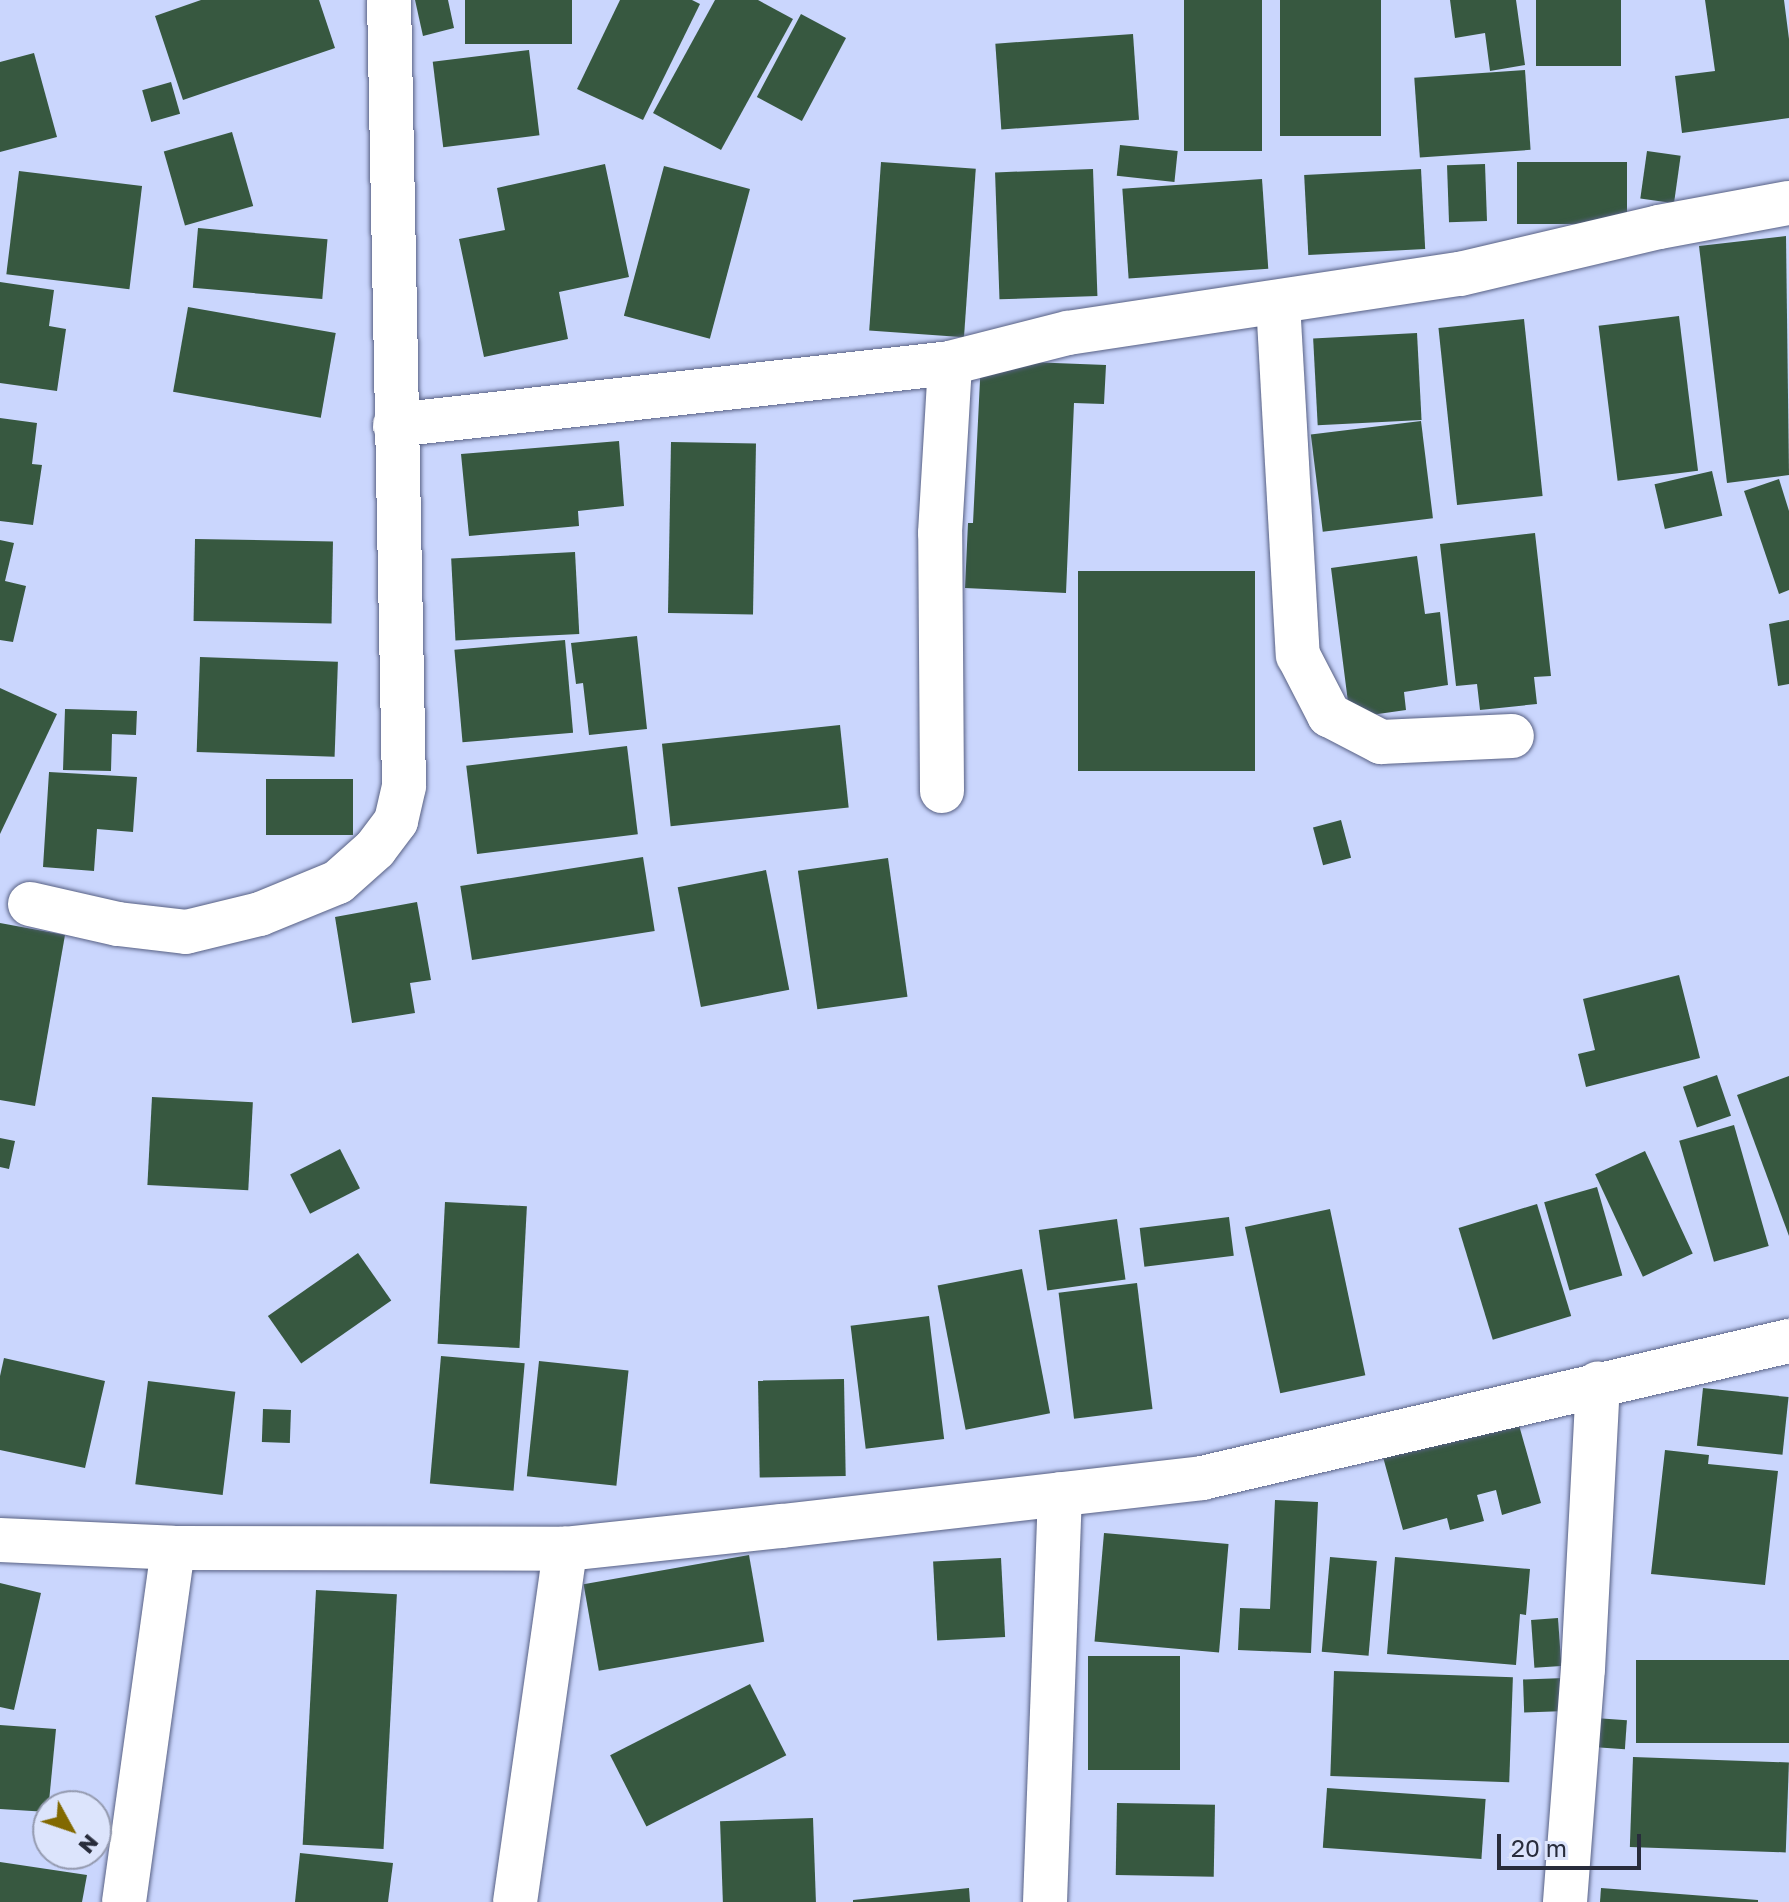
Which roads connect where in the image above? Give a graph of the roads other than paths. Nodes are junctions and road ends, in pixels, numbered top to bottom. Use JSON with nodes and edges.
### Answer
{"nodes":[{"id":1,"x":389,"y":0,"type":"edge"},
{"id":2,"x":1789,"y":203,"type":"edge"},
{"id":3,"x":1278,"y":302,"type":"junction"},
{"id":4,"x":950,"y":363,"type":"junction"},
{"id":5,"x":395,"y":425,"type":"junction"},
{"id":6,"x":1512,"y":736,"type":"dead end"},
{"id":7,"x":942,"y":791,"type":"dead end"},
{"id":8,"x":30,"y":904,"type":"dead end"},
{"id":9,"x":1789,"y":1341,"type":"edge"},
{"id":10,"x":1598,"y":1383,"type":"junction"},
{"id":11,"x":1060,"y":1494,"type":"junction"},
{"id":12,"x":0,"y":1540,"type":"edge"},
{"id":13,"x":173,"y":1548,"type":"junction"},
{"id":14,"x":565,"y":1549,"type":"junction"},
{"id":15,"x":124,"y":1902,"type":"edge"},
{"id":16,"x":515,"y":1902,"type":"edge"},
{"id":17,"x":1045,"y":1902,"type":"edge"},
{"id":18,"x":1565,"y":1902,"type":"edge"}],
"edges":[{"from":1,"to":5,"type":"street"},
{"from":2,"to":3,"type":"street"},
{"from":3,"to":4,"type":"street"},
{"from":3,"to":6,"type":"street"},
{"from":4,"to":5,"type":"street"},
{"from":4,"to":7,"type":"street"},
{"from":5,"to":8,"type":"street"},
{"from":9,"to":10,"type":"street"},
{"from":10,"to":11,"type":"street"},
{"from":10,"to":18,"type":"street"},
{"from":11,"to":14,"type":"street"},
{"from":11,"to":17,"type":"street"},
{"from":12,"to":13,"type":"street"},
{"from":13,"to":14,"type":"street"},
{"from":13,"to":15,"type":"street"},
{"from":14,"to":16,"type":"street"}]}
